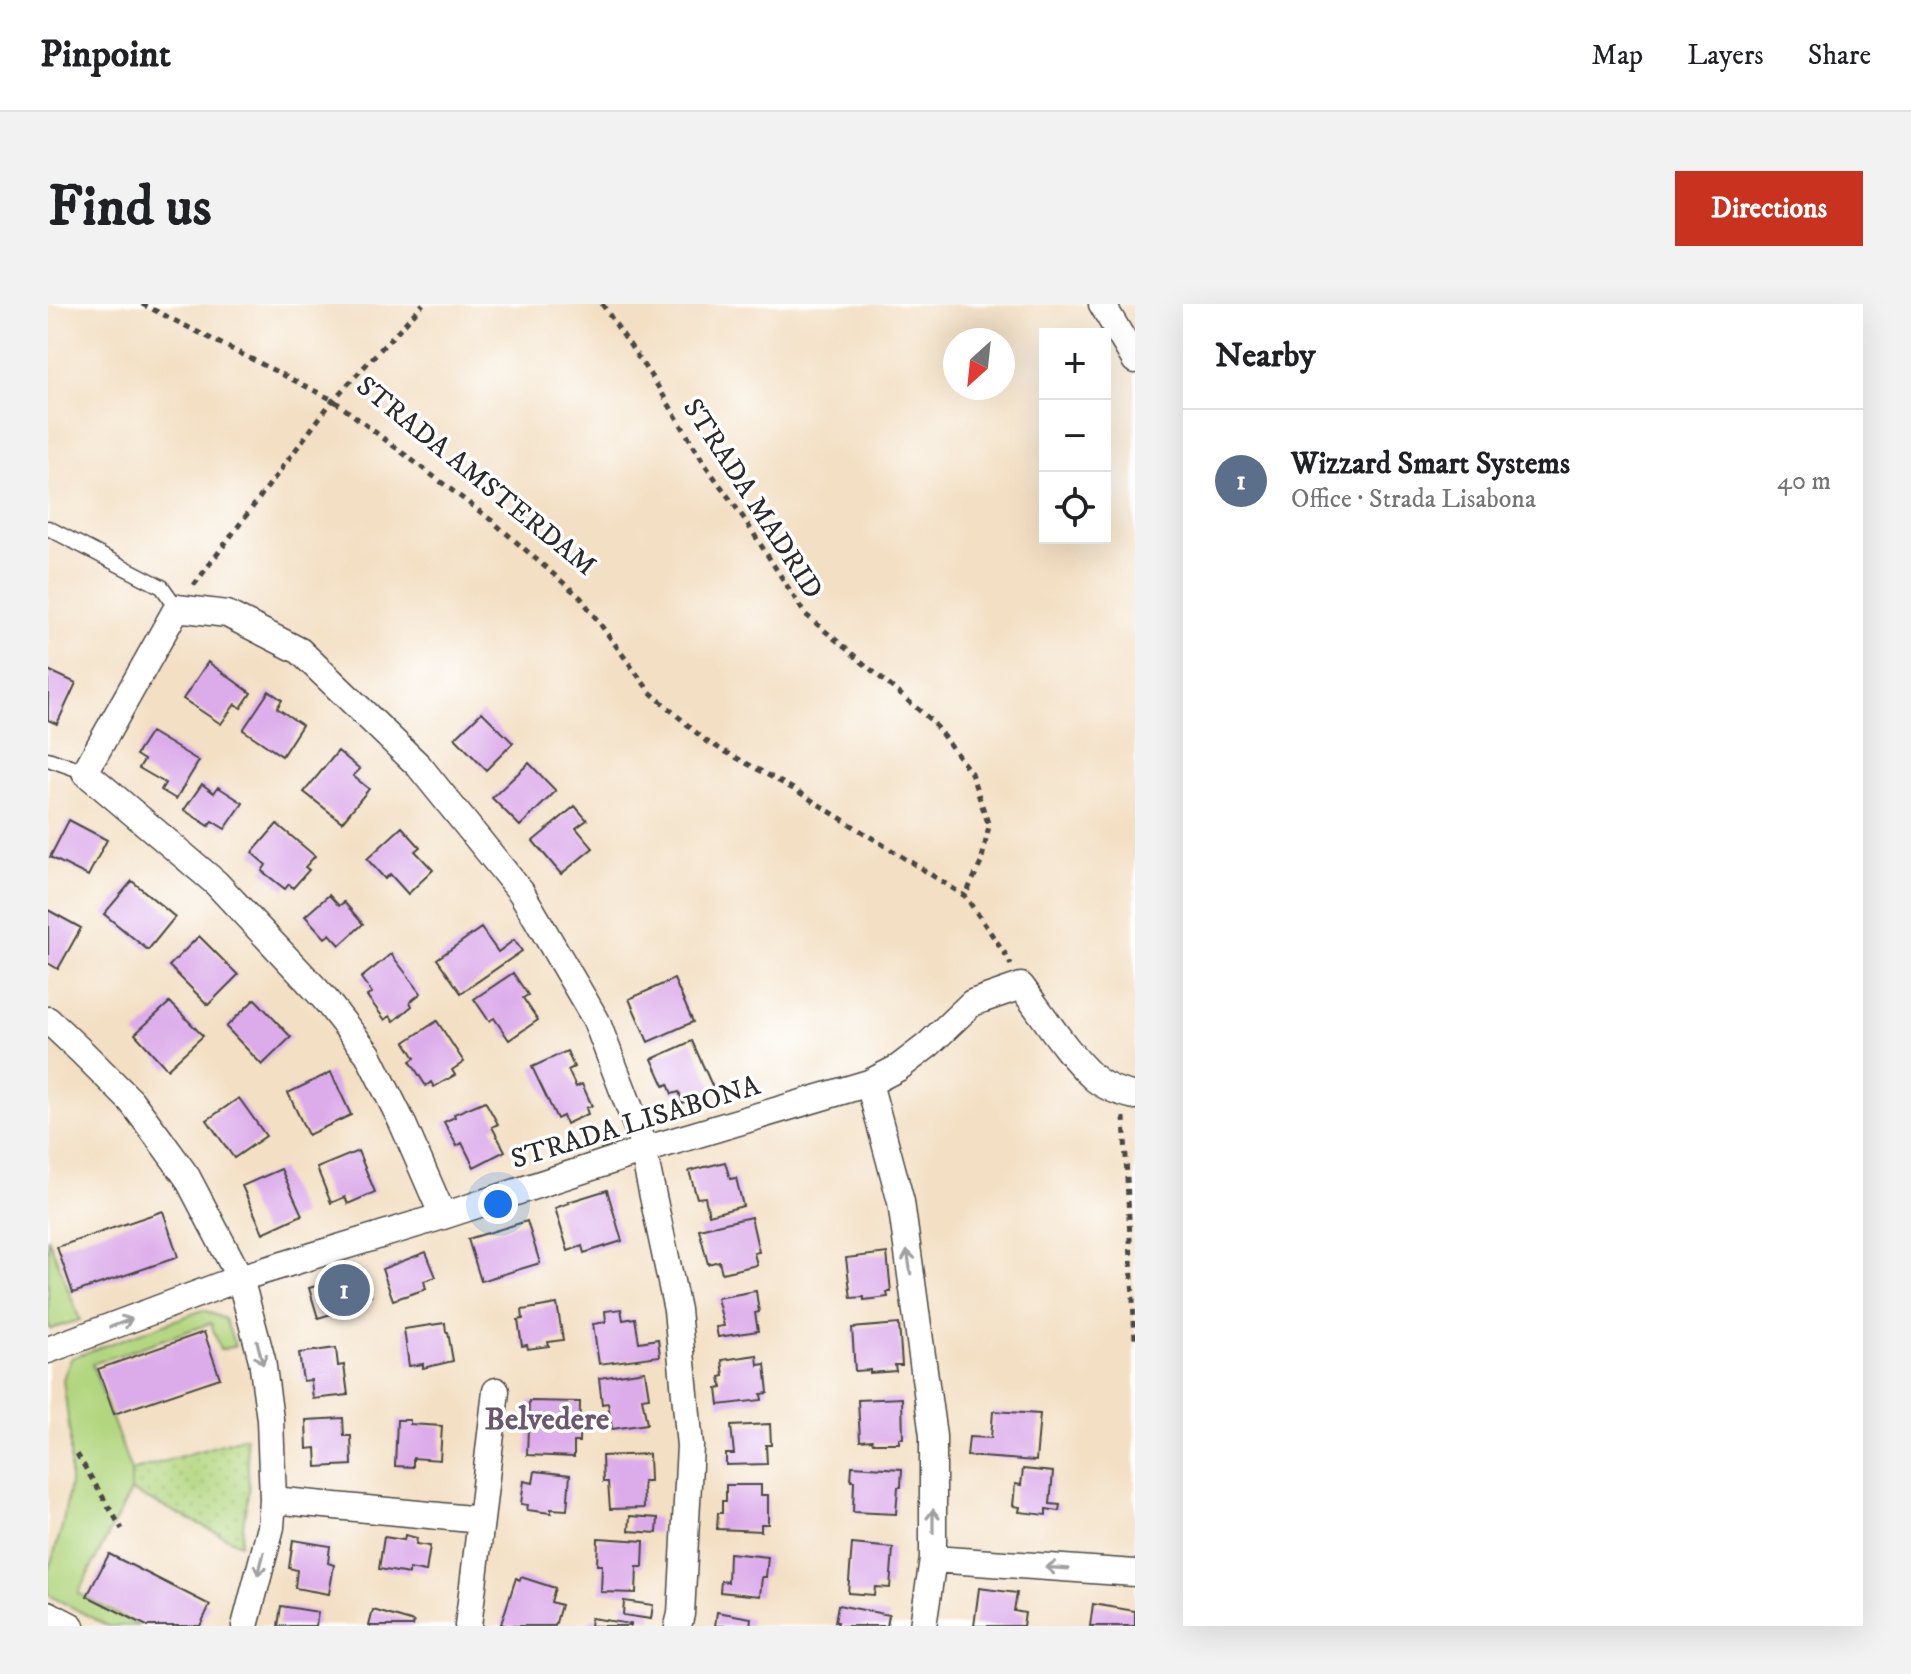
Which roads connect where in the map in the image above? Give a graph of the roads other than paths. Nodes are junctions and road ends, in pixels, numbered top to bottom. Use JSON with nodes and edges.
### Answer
{"nodes":[{"id":1,"x":1102,"y":304,"type":"edge"},
{"id":2,"x":1135,"y":360,"type":"edge"},
{"id":3,"x":48,"y":528,"type":"edge"},
{"id":4,"x":177,"y":608,"type":"junction"},
{"id":5,"x":48,"y":759,"type":"edge"},
{"id":6,"x":85,"y":772,"type":"junction"},
{"id":7,"x":48,"y":1020,"type":"edge"},
{"id":8,"x":869,"y":1083,"type":"junction"},
{"id":9,"x":1130,"y":1095,"type":"edge"},
{"id":10,"x":644,"y":1150,"type":"junction"},
{"id":11,"x":443,"y":1216,"type":"junction"},
{"id":12,"x":240,"y":1278,"type":"junction"},
{"id":13,"x":48,"y":1350,"type":"edge"},
{"id":14,"x":496,"y":1391,"type":"dead end"},
{"id":15,"x":273,"y":1500,"type":"junction"},
{"id":16,"x":481,"y":1520,"type":"junction"},
{"id":17,"x":933,"y":1559,"type":"junction"},
{"id":18,"x":1135,"y":1573,"type":"edge"},
{"id":19,"x":48,"y":1614,"type":"edge"},
{"id":20,"x":71,"y":1626,"type":"edge"},
{"id":21,"x":245,"y":1626,"type":"edge"},
{"id":22,"x":468,"y":1626,"type":"edge"},
{"id":23,"x":678,"y":1626,"type":"edge"},
{"id":24,"x":923,"y":1626,"type":"edge"}],
"edges":[{"from":1,"to":2,"type":"street"},
{"from":3,"to":4,"type":"lane"},
{"from":4,"to":6,"type":"street"},
{"from":4,"to":10,"type":"street"},
{"from":5,"to":6,"type":"lane"},
{"from":6,"to":11,"type":"street"},
{"from":7,"to":12,"type":"street"},
{"from":8,"to":9,"type":"street","name":"STRADA LISABONA"},
{"from":8,"to":10,"type":"street","name":"STRADA LISABONA"},
{"from":17,"to":8,"type":"street","one_way":true},
{"from":10,"to":11,"type":"street","name":"STRADA LISABONA"},
{"from":10,"to":23,"type":"street"},
{"from":11,"to":12,"type":"street","name":"STRADA LISABONA"},
{"from":13,"to":12,"type":"street","name":"STRADA LISABONA","one_way":true},
{"from":12,"to":15,"type":"street","one_way":true},
{"from":14,"to":16,"type":"street"},
{"from":15,"to":16,"type":"street"},
{"from":15,"to":21,"type":"street","one_way":true},
{"from":16,"to":22,"type":"street"},
{"from":18,"to":17,"type":"street","one_way":true},
{"from":17,"to":24,"type":"street"},
{"from":19,"to":20,"type":"street"}]}
